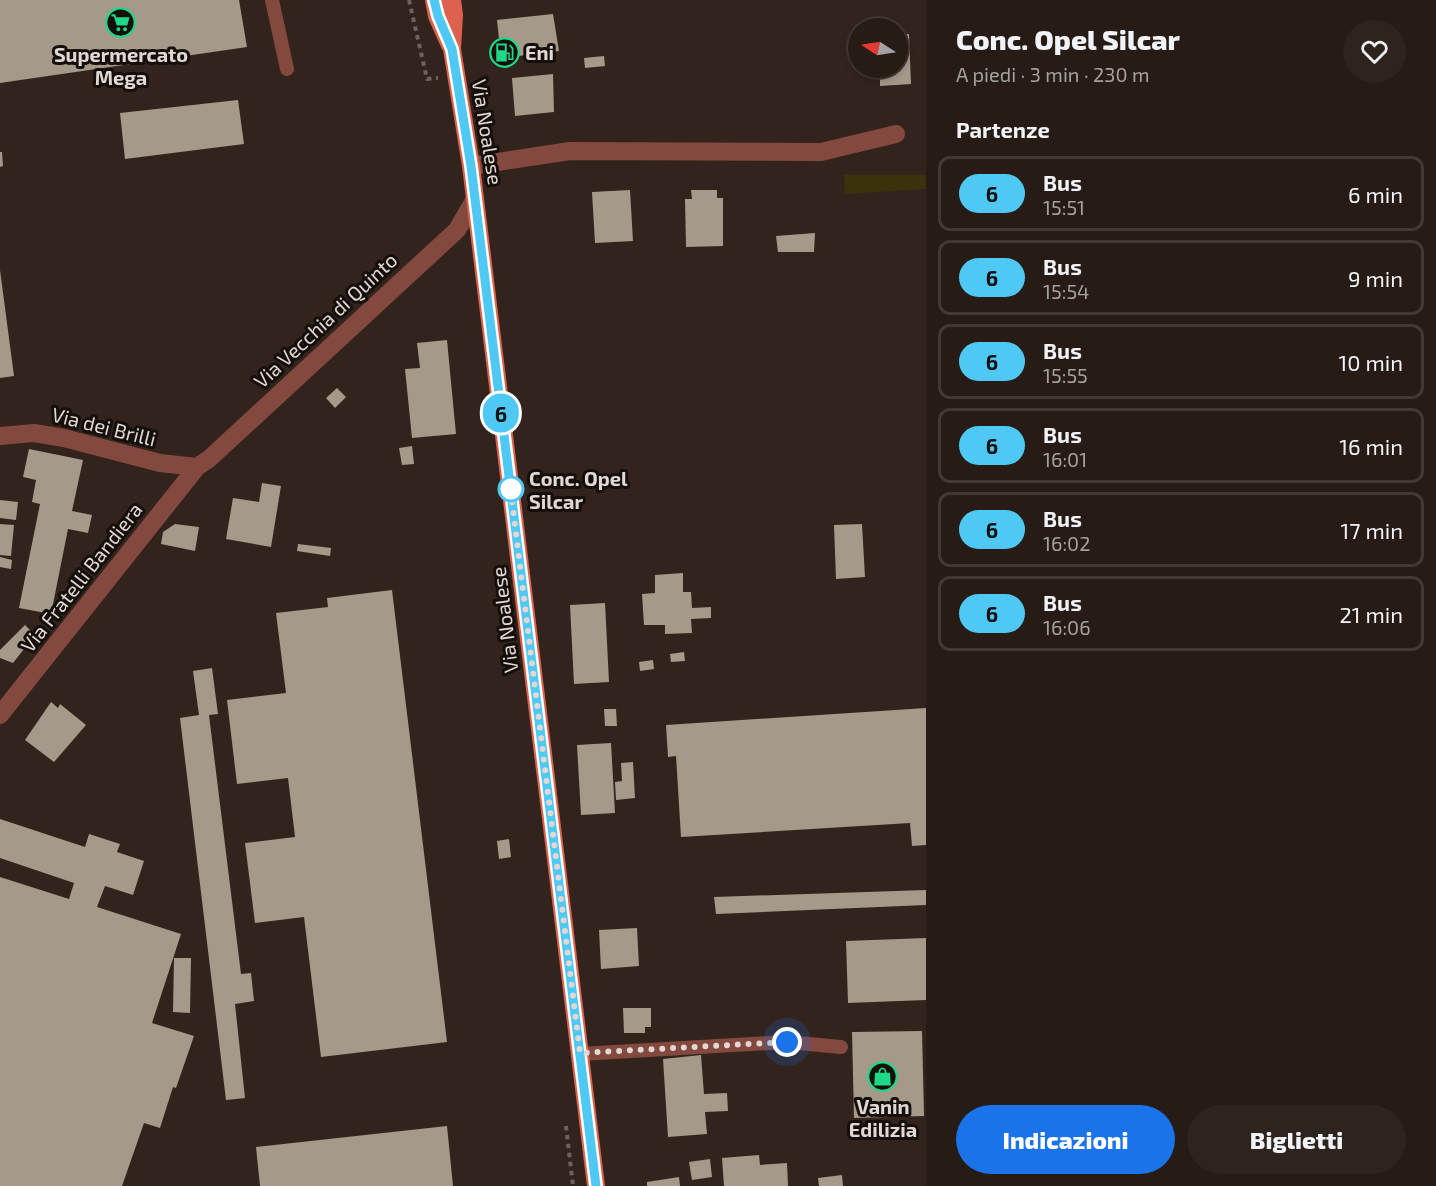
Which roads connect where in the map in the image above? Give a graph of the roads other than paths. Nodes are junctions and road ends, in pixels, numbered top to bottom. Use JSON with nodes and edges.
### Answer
{"nodes":[{"id":1,"x":272,"y":0,"type":"edge"},
{"id":2,"x":434,"y":0,"type":"edge"},
{"id":3,"x":452,"y":0,"type":"edge"},
{"id":4,"x":452,"y":49,"type":"junction"},
{"id":5,"x":287,"y":69,"type":"dead end"},
{"id":6,"x":897,"y":134,"type":"dead end"},
{"id":7,"x":471,"y":166,"type":"junction"},
{"id":8,"x":475,"y":199,"type":"junction"},
{"id":9,"x":0,"y":436,"type":"edge"},
{"id":10,"x":197,"y":467,"type":"junction"},
{"id":11,"x":0,"y":715,"type":"edge"},
{"id":12,"x":841,"y":1047,"type":"dead end"},
{"id":13,"x":580,"y":1053,"type":"junction"},
{"id":14,"x":596,"y":1186,"type":"edge"}],
"edges":[{"from":1,"to":5,"type":"lane"},
{"from":2,"to":4,"type":"main road","name":"Via Noalese"},
{"from":3,"to":4,"type":"main road","name":"Via Noalese"},
{"from":4,"to":7,"type":"main road","name":"Via Noalese"},
{"from":6,"to":7,"type":"street"},
{"from":7,"to":8,"type":"main road","name":"Via Noalese"},
{"from":8,"to":10,"type":"street","name":"Via Vecchia di Quinto"},
{"from":8,"to":13,"type":"main road","name":"Via Noalese"},
{"from":9,"to":10,"type":"street","name":"Via dei Brilli"},
{"from":10,"to":11,"type":"street","name":"Via Fratelli Bandiera"},
{"from":12,"to":13,"type":"lane"},
{"from":13,"to":14,"type":"main road","name":"Via Noalese"}]}
